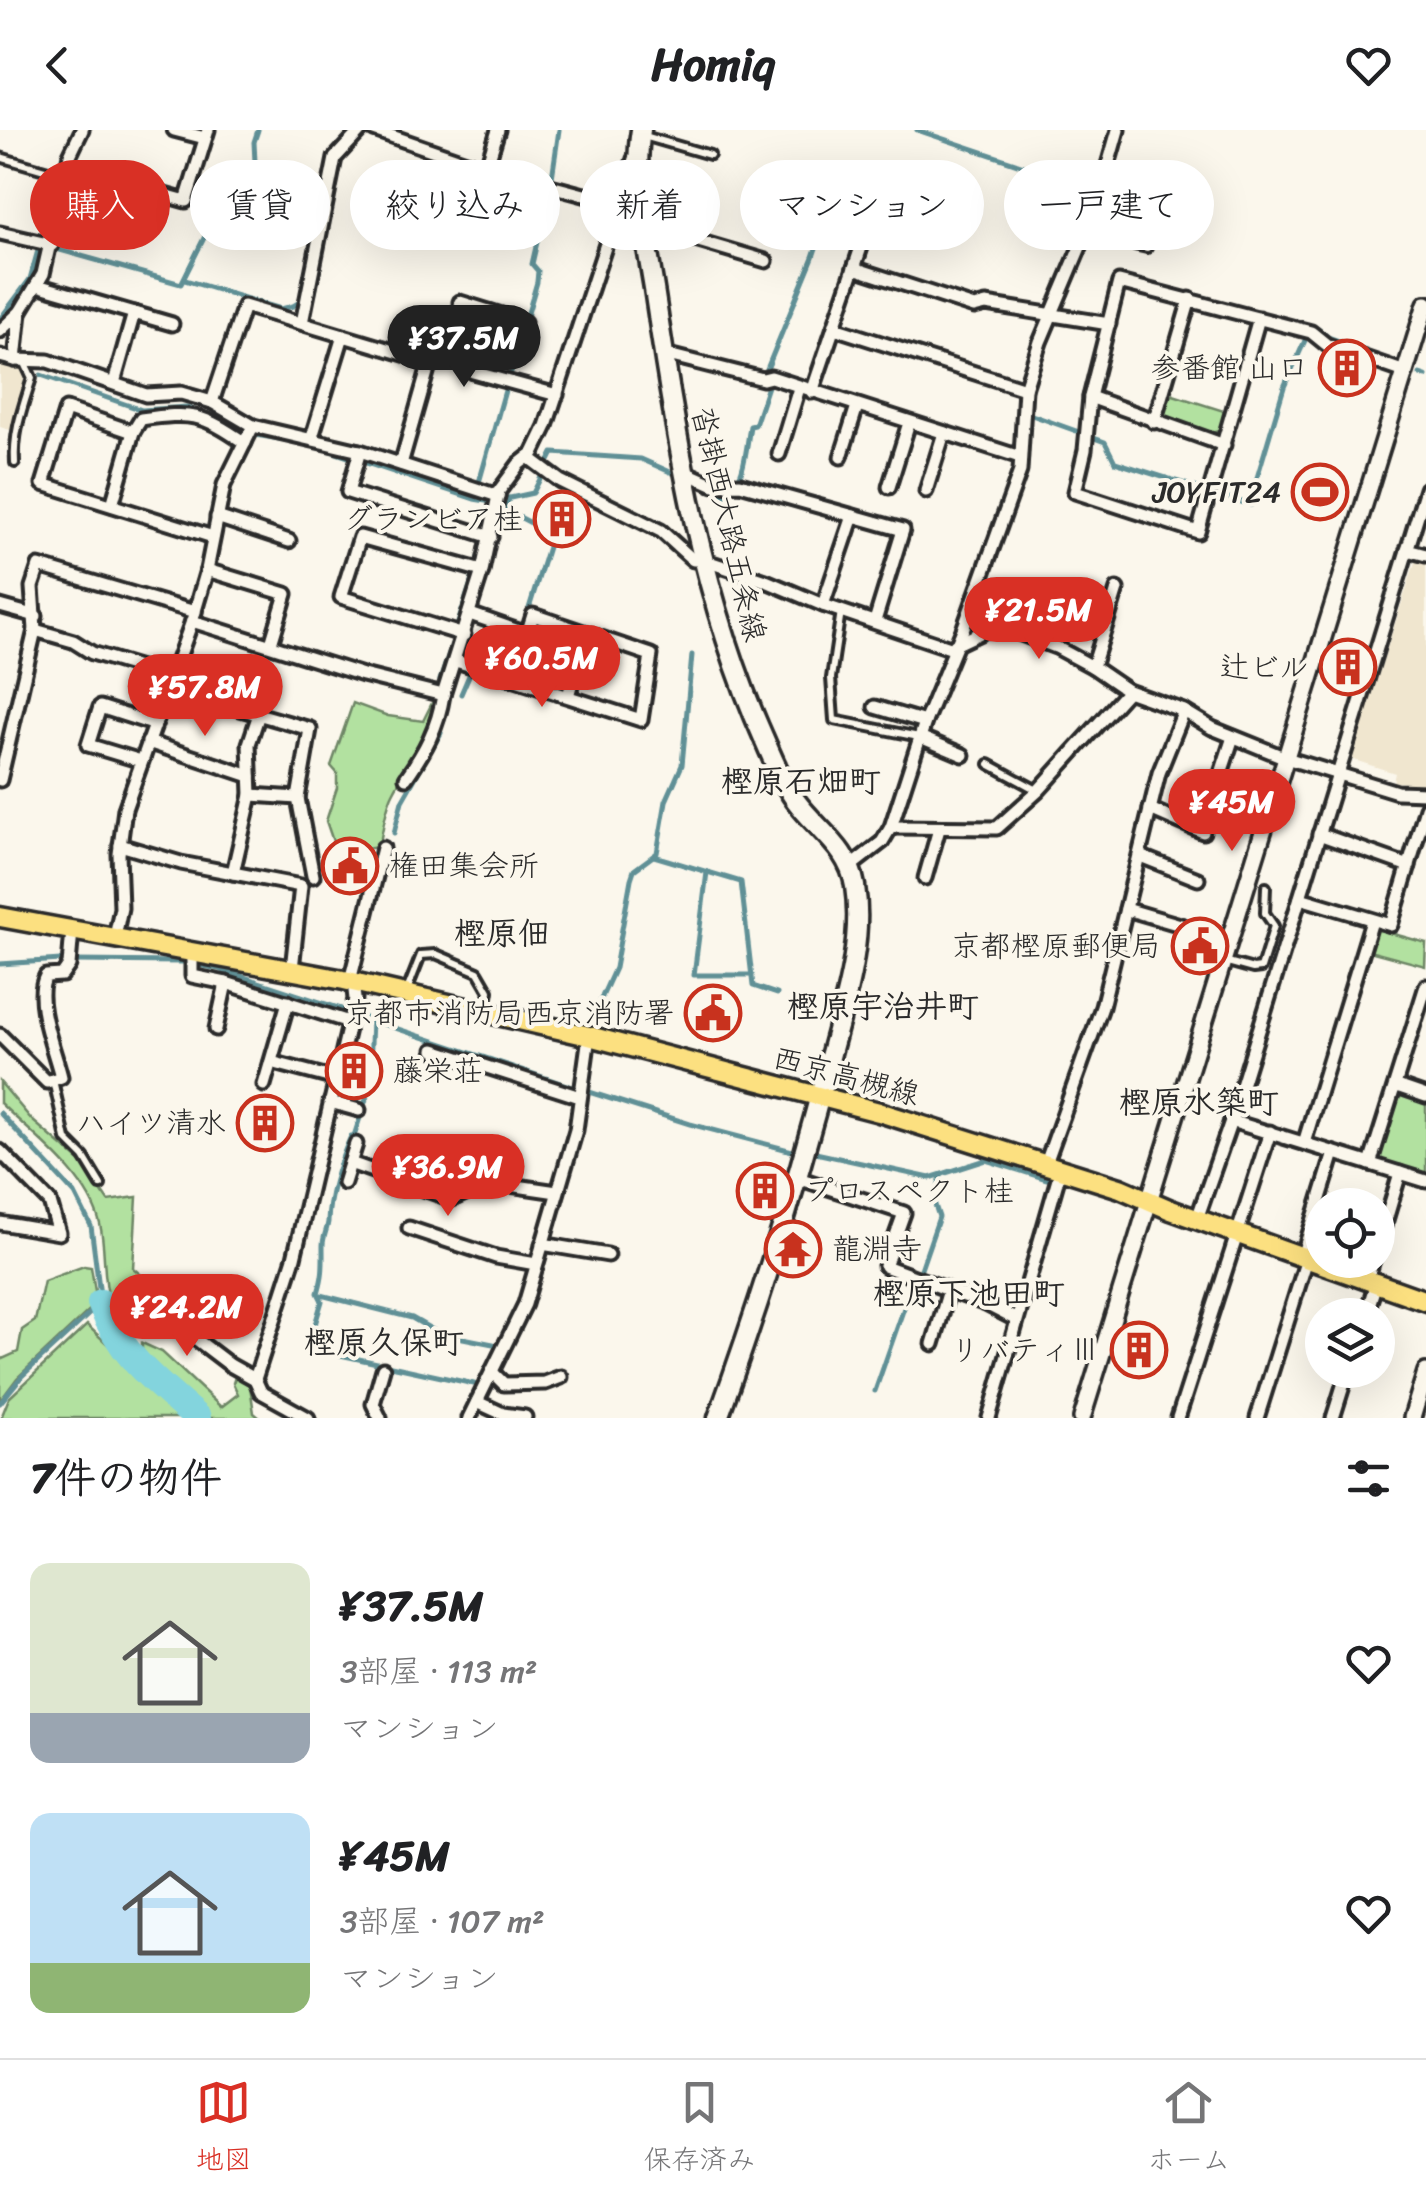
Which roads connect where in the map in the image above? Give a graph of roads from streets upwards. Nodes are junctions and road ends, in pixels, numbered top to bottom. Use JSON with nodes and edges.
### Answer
{"nodes":[{"id":1,"x":82,"y":130,"type":"edge"},
{"id":2,"x":174,"y":130,"type":"edge"},
{"id":3,"x":361,"y":130,"type":"edge"},
{"id":4,"x":374,"y":130,"type":"edge"},
{"id":5,"x":498,"y":130,"type":"edge"},
{"id":6,"x":1118,"y":130,"type":"edge"},
{"id":7,"x":207,"y":134,"type":"edge"},
{"id":8,"x":68,"y":160,"type":"edge"},
{"id":9,"x":460,"y":160,"type":"edge"},
{"id":10,"x":490,"y":160,"type":"edge"},
{"id":11,"x":170,"y":197,"type":"edge"},
{"id":12,"x":0,"y":233,"type":"edge"},
{"id":13,"x":30,"y":240,"type":"edge"},
{"id":14,"x":720,"y":247,"type":"edge"},
{"id":15,"x":50,"y":250,"type":"edge"},
{"id":16,"x":603,"y":250,"type":"edge"},
{"id":17,"x":648,"y":250,"type":"edge"},
{"id":18,"x":860,"y":250,"type":"edge"},
{"id":19,"x":766,"y":261,"type":"dead end"},
{"id":20,"x":854,"y":268,"type":"junction"},
{"id":21,"x":38,"y":285,"type":"junction"},
{"id":22,"x":1190,"y":299,"type":"junction"},
{"id":23,"x":460,"y":302,"type":"dead end"},
{"id":24,"x":1426,"y":304,"type":"edge"},
{"id":25,"x":20,"y":312,"type":"junction"},
{"id":26,"x":492,"y":312,"type":"junction"},
{"id":27,"x":134,"y":313,"type":"junction"},
{"id":28,"x":1053,"y":316,"type":"junction"},
{"id":29,"x":1259,"y":318,"type":"junction"},
{"id":30,"x":524,"y":322,"type":"dead end"},
{"id":31,"x":172,"y":324,"type":"dead end"},
{"id":32,"x":302,"y":324,"type":"junction"},
{"id":33,"x":1109,"y":324,"type":"junction"},
{"id":34,"x":834,"y":328,"type":"junction"},
{"id":35,"x":0,"y":331,"type":"edge"},
{"id":36,"x":343,"y":336,"type":"junction"},
{"id":37,"x":664,"y":354,"type":"junction"},
{"id":38,"x":0,"y":356,"type":"edge"},
{"id":39,"x":19,"y":360,"type":"junction"},
{"id":40,"x":1405,"y":372,"type":"junction"},
{"id":41,"x":114,"y":382,"type":"junction"},
{"id":42,"x":1025,"y":389,"type":"junction"},
{"id":43,"x":806,"y":390,"type":"junction"},
{"id":44,"x":556,"y":395,"type":"junction"},
{"id":45,"x":1090,"y":397,"type":"junction"},
{"id":46,"x":212,"y":402,"type":"junction"},
{"id":47,"x":857,"y":406,"type":"junction"},
{"id":48,"x":910,"y":422,"type":"junction"},
{"id":49,"x":1154,"y":422,"type":"junction"},
{"id":50,"x":133,"y":432,"type":"junction"},
{"id":51,"x":944,"y":433,"type":"junction"},
{"id":52,"x":250,"y":434,"type":"junction"},
{"id":53,"x":312,"y":438,"type":"junction"},
{"id":54,"x":1224,"y":445,"type":"junction"},
{"id":55,"x":779,"y":454,"type":"dead end"},
{"id":56,"x":358,"y":456,"type":"junction"},
{"id":57,"x":528,"y":456,"type":"junction"},
{"id":58,"x":841,"y":457,"type":"dead end"},
{"id":59,"x":1020,"y":458,"type":"junction"},
{"id":60,"x":401,"y":464,"type":"junction"},
{"id":61,"x":685,"y":472,"type":"junction"},
{"id":62,"x":889,"y":487,"type":"dead end"},
{"id":63,"x":1426,"y":489,"type":"edge"},
{"id":64,"x":926,"y":490,"type":"dead end"},
{"id":65,"x":498,"y":500,"type":"junction"},
{"id":66,"x":112,"y":506,"type":"junction"},
{"id":67,"x":853,"y":516,"type":"junction"},
{"id":68,"x":217,"y":518,"type":"junction"},
{"id":69,"x":492,"y":536,"type":"junction"},
{"id":70,"x":212,"y":537,"type":"junction"},
{"id":71,"x":289,"y":541,"type":"dead end"},
{"id":72,"x":1407,"y":550,"type":"junction"},
{"id":73,"x":1426,"y":556,"type":"edge"},
{"id":74,"x":703,"y":560,"type":"junction"},
{"id":75,"x":207,"y":570,"type":"junction"},
{"id":76,"x":482,"y":571,"type":"junction"},
{"id":77,"x":1117,"y":590,"type":"dead end"},
{"id":78,"x":0,"y":606,"type":"edge"},
{"id":79,"x":823,"y":606,"type":"junction"},
{"id":80,"x":470,"y":614,"type":"junction"},
{"id":81,"x":36,"y":616,"type":"junction"},
{"id":82,"x":193,"y":616,"type":"junction"},
{"id":83,"x":875,"y":622,"type":"junction"},
{"id":84,"x":35,"y":630,"type":"junction"},
{"id":85,"x":586,"y":634,"type":"junction"},
{"id":86,"x":464,"y":635,"type":"junction"},
{"id":87,"x":271,"y":644,"type":"junction"},
{"id":88,"x":954,"y":647,"type":"junction"},
{"id":89,"x":456,"y":660,"type":"junction"},
{"id":90,"x":1092,"y":667,"type":"junction"},
{"id":91,"x":169,"y":683,"type":"junction"},
{"id":92,"x":1128,"y":691,"type":"junction"},
{"id":93,"x":443,"y":695,"type":"junction"},
{"id":94,"x":568,"y":696,"type":"junction"},
{"id":95,"x":874,"y":707,"type":"dead end"},
{"id":96,"x":1184,"y":710,"type":"junction"},
{"id":97,"x":258,"y":714,"type":"junction"},
{"id":98,"x":925,"y":722,"type":"junction"},
{"id":99,"x":153,"y":724,"type":"junction"},
{"id":100,"x":4,"y":735,"type":"edge"},
{"id":101,"x":920,"y":737,"type":"junction"},
{"id":102,"x":1233,"y":737,"type":"junction"},
{"id":103,"x":148,"y":742,"type":"junction"},
{"id":104,"x":962,"y":754,"type":"dead end"},
{"id":105,"x":1286,"y":758,"type":"junction"},
{"id":106,"x":141,"y":760,"type":"junction"},
{"id":107,"x":1336,"y":772,"type":"junction"},
{"id":108,"x":250,"y":776,"type":"junction"},
{"id":109,"x":406,"y":778,"type":"dead end"},
{"id":110,"x":0,"y":780,"type":"edge"},
{"id":111,"x":1426,"y":794,"type":"edge"},
{"id":112,"x":251,"y":795,"type":"junction"},
{"id":113,"x":298,"y":798,"type":"junction"},
{"id":114,"x":1212,"y":801,"type":"dead end"},
{"id":115,"x":1426,"y":808,"type":"edge"},
{"id":116,"x":1150,"y":809,"type":"junction"},
{"id":117,"x":890,"y":826,"type":"junction"},
{"id":118,"x":940,"y":828,"type":"junction"},
{"id":119,"x":1203,"y":832,"type":"dead end"},
{"id":120,"x":1319,"y":834,"type":"junction"},
{"id":121,"x":120,"y":845,"type":"junction"},
{"id":122,"x":382,"y":848,"type":"dead end"},
{"id":123,"x":1140,"y":856,"type":"junction"},
{"id":124,"x":851,"y":866,"type":"junction"},
{"id":125,"x":1409,"y":866,"type":"junction"},
{"id":126,"x":233,"y":872,"type":"junction"},
{"id":127,"x":314,"y":876,"type":"dead end"},
{"id":128,"x":925,"y":878,"type":"dead end"},
{"id":129,"x":1198,"y":878,"type":"dead end"},
{"id":130,"x":1300,"y":898,"type":"junction"},
{"id":131,"x":1126,"y":909,"type":"junction"},
{"id":132,"x":0,"y":918,"type":"edge"},
{"id":133,"x":1372,"y":921,"type":"junction"},
{"id":134,"x":1184,"y":926,"type":"dead end"},
{"id":135,"x":72,"y":930,"type":"junction"},
{"id":136,"x":115,"y":937,"type":"junction"},
{"id":137,"x":192,"y":960,"type":"junction"},
{"id":138,"x":292,"y":970,"type":"junction"},
{"id":139,"x":226,"y":982,"type":"junction"},
{"id":140,"x":354,"y":982,"type":"junction"},
{"id":141,"x":1426,"y":986,"type":"edge"},
{"id":142,"x":288,"y":1002,"type":"junction"},
{"id":143,"x":349,"y":1022,"type":"junction"},
{"id":144,"x":216,"y":1029,"type":"dead end"},
{"id":145,"x":0,"y":1035,"type":"edge"},
{"id":146,"x":589,"y":1036,"type":"junction"},
{"id":147,"x":434,"y":1050,"type":"dead end"},
{"id":148,"x":271,"y":1062,"type":"junction"},
{"id":149,"x":336,"y":1079,"type":"junction"},
{"id":150,"x":264,"y":1086,"type":"dead end"},
{"id":151,"x":1397,"y":1086,"type":"junction"},
{"id":152,"x":1426,"y":1096,"type":"edge"},
{"id":153,"x":580,"y":1097,"type":"junction"},
{"id":154,"x":820,"y":1097,"type":"junction"},
{"id":155,"x":330,"y":1102,"type":"junction"},
{"id":156,"x":359,"y":1110,"type":"dead end"},
{"id":157,"x":1230,"y":1121,"type":"junction"},
{"id":158,"x":1270,"y":1132,"type":"junction"},
{"id":159,"x":356,"y":1144,"type":"dead end"},
{"id":160,"x":1304,"y":1144,"type":"junction"},
{"id":161,"x":0,"y":1151,"type":"edge"},
{"id":162,"x":1334,"y":1153,"type":"junction"},
{"id":163,"x":350,"y":1163,"type":"junction"},
{"id":164,"x":1370,"y":1164,"type":"junction"},
{"id":165,"x":1054,"y":1166,"type":"junction"},
{"id":166,"x":1400,"y":1173,"type":"junction"},
{"id":167,"x":798,"y":1178,"type":"junction"},
{"id":168,"x":1426,"y":1181,"type":"edge"},
{"id":169,"x":344,"y":1182,"type":"dead end"},
{"id":170,"x":1395,"y":1190,"type":"edge"},
{"id":171,"x":558,"y":1192,"type":"junction"},
{"id":172,"x":1148,"y":1199,"type":"junction"},
{"id":173,"x":1197,"y":1219,"type":"junction"},
{"id":174,"x":0,"y":1224,"type":"edge"},
{"id":175,"x":409,"y":1228,"type":"dead end"},
{"id":176,"x":1236,"y":1232,"type":"junction"},
{"id":177,"x":542,"y":1244,"type":"junction"},
{"id":178,"x":608,"y":1254,"type":"dead end"},
{"id":179,"x":1304,"y":1258,"type":"junction"},
{"id":180,"x":536,"y":1264,"type":"junction"},
{"id":181,"x":1372,"y":1278,"type":"edge"},
{"id":182,"x":1372,"y":1282,"type":"junction"},
{"id":183,"x":949,"y":1290,"type":"junction"},
{"id":184,"x":1369,"y":1298,"type":"edge"},
{"id":185,"x":146,"y":1300,"type":"dead end"},
{"id":186,"x":1426,"y":1301,"type":"edge"},
{"id":187,"x":1015,"y":1320,"type":"junction"},
{"id":188,"x":933,"y":1344,"type":"dead end"},
{"id":189,"x":383,"y":1369,"type":"dead end"},
{"id":190,"x":492,"y":1372,"type":"junction"},
{"id":191,"x":1426,"y":1372,"type":"edge"},
{"id":192,"x":561,"y":1377,"type":"dead end"},
{"id":193,"x":255,"y":1379,"type":"junction"},
{"id":194,"x":1342,"y":1388,"type":"edge"},
{"id":195,"x":477,"y":1402,"type":"junction"},
{"id":196,"x":525,"y":1417,"type":"edge"},
{"id":197,"x":308,"y":1418,"type":"edge"},
{"id":198,"x":380,"y":1418,"type":"edge"},
{"id":199,"x":469,"y":1418,"type":"edge"},
{"id":200,"x":718,"y":1418,"type":"edge"},
{"id":201,"x":989,"y":1418,"type":"edge"},
{"id":202,"x":1082,"y":1418,"type":"edge"},
{"id":203,"x":1178,"y":1418,"type":"edge"},
{"id":204,"x":1258,"y":1418,"type":"edge"},
{"id":205,"x":1332,"y":1418,"type":"edge"},
{"id":206,"x":1412,"y":1418,"type":"edge"}],
"edges":[{"from":1,"to":8,"type":"street"},
{"from":2,"to":7,"type":"street"},
{"from":3,"to":32,"type":"street"},
{"from":4,"to":9,"type":"street"},
{"from":5,"to":10,"type":"street"},
{"from":6,"to":28,"type":"street"},
{"from":7,"to":11,"type":"street"},
{"from":12,"to":13,"type":"street"},
{"from":14,"to":19,"type":"street"},
{"from":15,"to":21,"type":"street"},
{"from":16,"to":44,"type":"street"},
{"from":17,"to":37,"type":"main road","name":"沓掛西大路五条線"},
{"from":18,"to":20,"type":"street"},
{"from":20,"to":28,"type":"street"},
{"from":20,"to":34,"type":"street"},
{"from":21,"to":25,"type":"street"},
{"from":21,"to":27,"type":"street"},
{"from":22,"to":29,"type":"street"},
{"from":22,"to":33,"type":"street"},
{"from":22,"to":49,"type":"street"},
{"from":23,"to":26,"type":"street"},
{"from":24,"to":40,"type":"street"},
{"from":25,"to":35,"type":"street"},
{"from":25,"to":39,"type":"street"},
{"from":26,"to":30,"type":"street"},
{"from":26,"to":44,"type":"street"},
{"from":27,"to":31,"type":"street"},
{"from":27,"to":41,"type":"street"},
{"from":28,"to":33,"type":"street"},
{"from":28,"to":42,"type":"street"},
{"from":29,"to":40,"type":"street"},
{"from":29,"to":54,"type":"street"},
{"from":32,"to":36,"type":"street"},
{"from":32,"to":46,"type":"street"},
{"from":33,"to":45,"type":"street"},
{"from":34,"to":42,"type":"street"},
{"from":34,"to":43,"type":"street"},
{"from":36,"to":53,"type":"street"},
{"from":36,"to":60,"type":"street"},
{"from":37,"to":43,"type":"street"},
{"from":37,"to":61,"type":"main road","name":"沓掛西大路五条線"},
{"from":38,"to":39,"type":"street"},
{"from":39,"to":41,"type":"street"},
{"from":40,"to":105,"type":"street"},
{"from":41,"to":46,"type":"street"},
{"from":42,"to":59,"type":"street"},
{"from":43,"to":47,"type":"street"},
{"from":43,"to":55,"type":"street"},
{"from":44,"to":57,"type":"street"},
{"from":45,"to":49,"type":"street"},
{"from":45,"to":54,"type":"street"},
{"from":46,"to":52,"type":"street"},
{"from":47,"to":48,"type":"street"},
{"from":47,"to":58,"type":"street"},
{"from":48,"to":51,"type":"street"},
{"from":48,"to":62,"type":"street"},
{"from":49,"to":54,"type":"street"},
{"from":50,"to":52,"type":"street"},
{"from":50,"to":66,"type":"street"},
{"from":50,"to":66,"type":"street"},
{"from":51,"to":59,"type":"street"},
{"from":51,"to":64,"type":"street"},
{"from":52,"to":53,"type":"street"},
{"from":52,"to":68,"type":"street"},
{"from":53,"to":56,"type":"street"},
{"from":56,"to":60,"type":"street"},
{"from":56,"to":69,"type":"street"},
{"from":57,"to":65,"type":"street"},
{"from":57,"to":74,"type":"street"},
{"from":59,"to":88,"type":"street"},
{"from":60,"to":65,"type":"street"},
{"from":61,"to":67,"type":"street"},
{"from":61,"to":74,"type":"main road","name":"沓掛西大路五条線"},
{"from":63,"to":72,"type":"street"},
{"from":65,"to":69,"type":"street"},
{"from":66,"to":70,"type":"street"},
{"from":67,"to":79,"type":"street"},
{"from":67,"to":83,"type":"street"},
{"from":68,"to":70,"type":"street"},
{"from":68,"to":71,"type":"street"},
{"from":69,"to":76,"type":"street"},
{"from":70,"to":75,"type":"street"},
{"from":72,"to":73,"type":"street"},
{"from":72,"to":107,"type":"street"},
{"from":74,"to":79,"type":"street"},
{"from":74,"to":124,"type":"main road","name":"沓掛西大路五条線"},
{"from":75,"to":82,"type":"street"},
{"from":75,"to":87,"type":"street"},
{"from":76,"to":80,"type":"street"},
{"from":76,"to":86,"type":"street"},
{"from":77,"to":90,"type":"street"},
{"from":78,"to":81,"type":"street"},
{"from":79,"to":83,"type":"street"},
{"from":80,"to":85,"type":"street"},
{"from":80,"to":86,"type":"street"},
{"from":81,"to":82,"type":"street"},
{"from":81,"to":84,"type":"street"},
{"from":82,"to":87,"type":"street"},
{"from":82,"to":91,"type":"street"},
{"from":83,"to":88,"type":"street"},
{"from":84,"to":91,"type":"street"},
{"from":84,"to":100,"type":"street"},
{"from":85,"to":94,"type":"street"},
{"from":85,"to":94,"type":"street"},
{"from":86,"to":89,"type":"street"},
{"from":87,"to":93,"type":"street"},
{"from":88,"to":90,"type":"street"},
{"from":88,"to":98,"type":"street"},
{"from":89,"to":93,"type":"street"},
{"from":89,"to":94,"type":"street"},
{"from":90,"to":92,"type":"street"},
{"from":91,"to":97,"type":"street"},
{"from":91,"to":99,"type":"street"},
{"from":92,"to":96,"type":"street"},
{"from":92,"to":118,"type":"street"},
{"from":93,"to":109,"type":"street"},
{"from":95,"to":98,"type":"street"},
{"from":96,"to":102,"type":"street"},
{"from":96,"to":116,"type":"street"},
{"from":97,"to":108,"type":"street"},
{"from":97,"to":113,"type":"street"},
{"from":98,"to":101,"type":"street"},
{"from":99,"to":103,"type":"street"},
{"from":99,"to":106,"type":"street"},
{"from":100,"to":110,"type":"street"},
{"from":101,"to":104,"type":"street"},
{"from":101,"to":117,"type":"street"},
{"from":102,"to":105,"type":"street"},
{"from":102,"to":114,"type":"street"},
{"from":103,"to":106,"type":"street"},
{"from":103,"to":108,"type":"street"},
{"from":105,"to":107,"type":"street"},
{"from":105,"to":172,"type":"street"},
{"from":106,"to":121,"type":"street"},
{"from":107,"to":111,"type":"street"},
{"from":107,"to":120,"type":"street"},
{"from":108,"to":112,"type":"street"},
{"from":112,"to":113,"type":"street"},
{"from":112,"to":126,"type":"street"},
{"from":113,"to":127,"type":"street"},
{"from":115,"to":125,"type":"street"},
{"from":116,"to":119,"type":"street"},
{"from":116,"to":123,"type":"street"},
{"from":117,"to":118,"type":"street"},
{"from":117,"to":124,"type":"street"},
{"from":118,"to":128,"type":"street"},
{"from":120,"to":125,"type":"street"},
{"from":120,"to":130,"type":"street"},
{"from":121,"to":126,"type":"street"},
{"from":121,"to":136,"type":"street"},
{"from":122,"to":140,"type":"street"},
{"from":123,"to":129,"type":"street"},
{"from":123,"to":131,"type":"street"},
{"from":124,"to":154,"type":"main road"},
{"from":125,"to":133,"type":"street"},
{"from":126,"to":138,"type":"street"},
{"from":130,"to":133,"type":"street"},
{"from":130,"to":157,"type":"street"},
{"from":131,"to":134,"type":"street"},
{"from":131,"to":165,"type":"street"},
{"from":132,"to":135,"type":"main road","name":"西京高槻線"},
{"from":133,"to":160,"type":"street"},
{"from":135,"to":136,"type":"main road","name":"西京高槻線"},
{"from":135,"to":145,"type":"street"},
{"from":136,"to":137,"type":"main road","name":"西京高槻線"},
{"from":137,"to":138,"type":"main road","name":"西京高槻線"},
{"from":137,"to":139,"type":"street"},
{"from":138,"to":140,"type":"main road","name":"西京高槻線"},
{"from":139,"to":142,"type":"street"},
{"from":139,"to":144,"type":"street"},
{"from":140,"to":143,"type":"street"},
{"from":140,"to":146,"type":"main road","name":"西京高槻線"},
{"from":141,"to":151,"type":"street"},
{"from":142,"to":143,"type":"street"},
{"from":142,"to":148,"type":"street"},
{"from":143,"to":149,"type":"street"},
{"from":146,"to":153,"type":"street"},
{"from":146,"to":154,"type":"main road","name":"西京高槻線"},
{"from":147,"to":153,"type":"street"},
{"from":148,"to":149,"type":"street"},
{"from":148,"to":150,"type":"street"},
{"from":149,"to":155,"type":"street"},
{"from":151,"to":152,"type":"street"},
{"from":151,"to":164,"type":"street"},
{"from":153,"to":171,"type":"street"},
{"from":154,"to":165,"type":"main road","name":"西京高槻線"},
{"from":154,"to":167,"type":"main road"},
{"from":155,"to":156,"type":"street"},
{"from":155,"to":193,"type":"street"},
{"from":157,"to":158,"type":"street"},
{"from":157,"to":173,"type":"street"},
{"from":158,"to":160,"type":"street"},
{"from":158,"to":176,"type":"street"},
{"from":159,"to":163,"type":"street"},
{"from":160,"to":162,"type":"street"},
{"from":161,"to":174,"type":"street"},
{"from":162,"to":164,"type":"street"},
{"from":162,"to":179,"type":"street"},
{"from":163,"to":169,"type":"street"},
{"from":163,"to":171,"type":"street"},
{"from":164,"to":166,"type":"street"},
{"from":165,"to":172,"type":"main road","name":"西京高槻線"},
{"from":165,"to":187,"type":"street"},
{"from":166,"to":168,"type":"street"},
{"from":166,"to":170,"type":"street"},
{"from":167,"to":183,"type":"street"},
{"from":167,"to":200,"type":"main road"},
{"from":171,"to":177,"type":"street"},
{"from":172,"to":173,"type":"main road","name":"西京高槻線"},
{"from":172,"to":202,"type":"street"},
{"from":173,"to":176,"type":"main road","name":"西京高槻線"},
{"from":175,"to":180,"type":"street"},
{"from":176,"to":179,"type":"main road","name":"西京高槻線"},
{"from":176,"to":203,"type":"street"},
{"from":177,"to":178,"type":"street"},
{"from":177,"to":180,"type":"street"},
{"from":179,"to":182,"type":"main road","name":"西京高槻線"},
{"from":179,"to":204,"type":"street"},
{"from":180,"to":190,"type":"street"},
{"from":181,"to":182,"type":"street"},
{"from":182,"to":184,"type":"street"},
{"from":182,"to":186,"type":"main road","name":"西京高槻線"},
{"from":183,"to":187,"type":"street"},
{"from":183,"to":188,"type":"street"},
{"from":185,"to":193,"type":"street"},
{"from":187,"to":201,"type":"street"},
{"from":189,"to":198,"type":"street"},
{"from":190,"to":192,"type":"street"},
{"from":190,"to":195,"type":"street"},
{"from":191,"to":206,"type":"street"},
{"from":193,"to":197,"type":"street"},
{"from":194,"to":205,"type":"street"},
{"from":195,"to":196,"type":"street"},
{"from":195,"to":199,"type":"street"}]}
